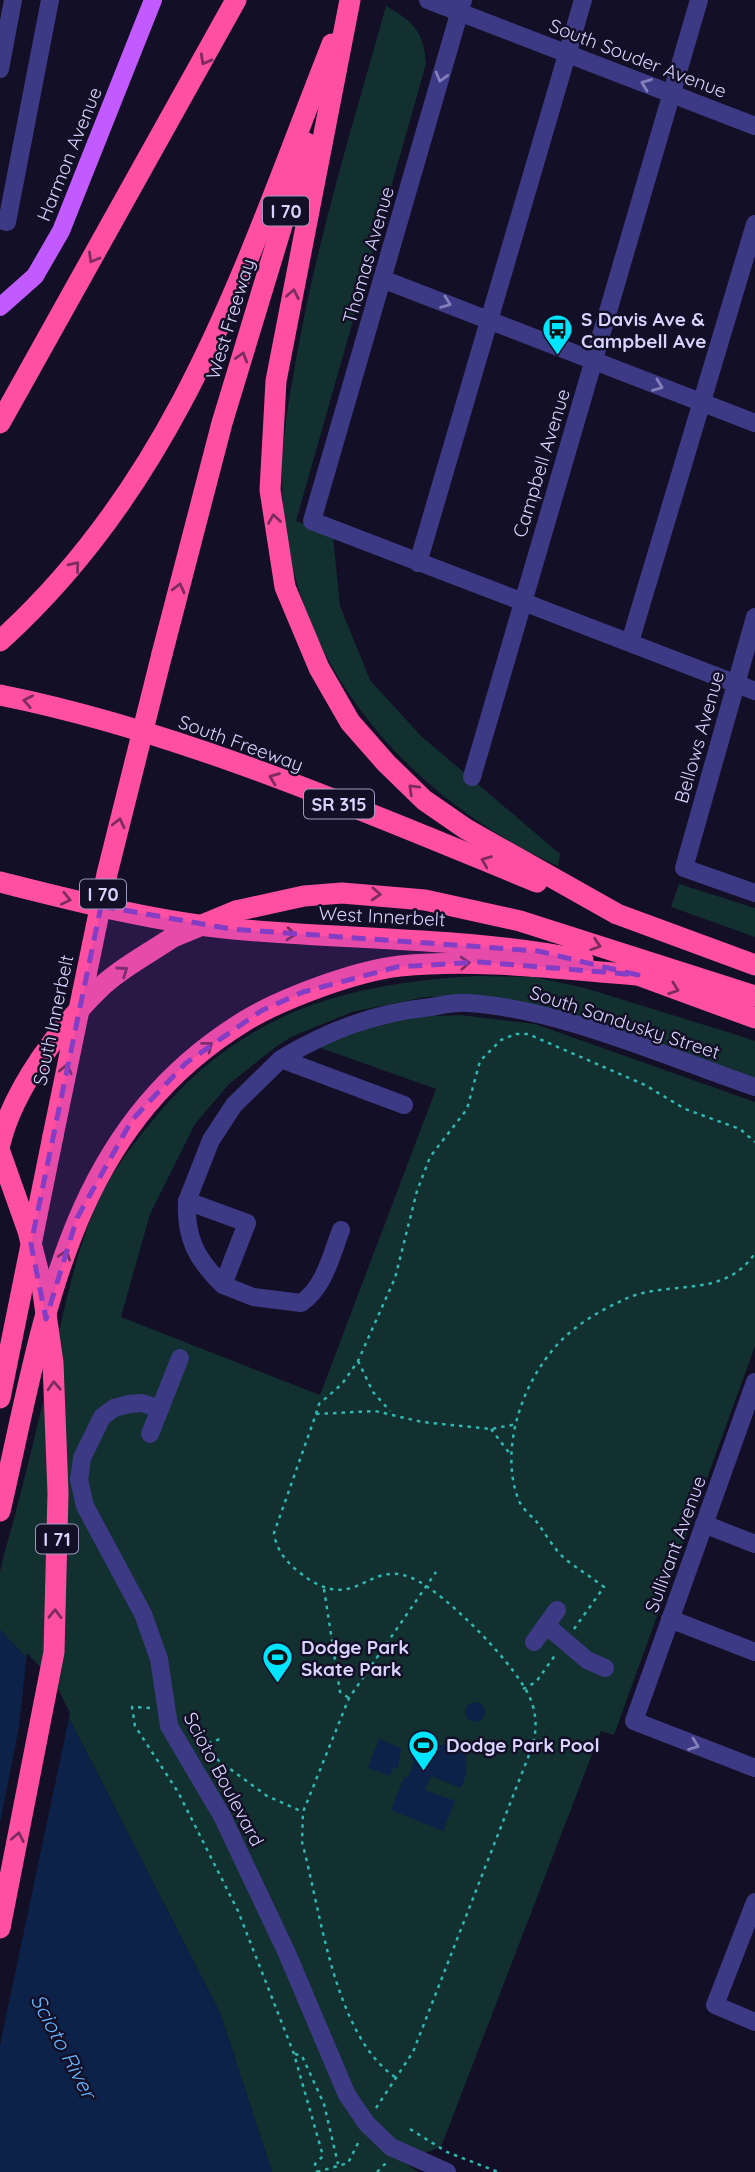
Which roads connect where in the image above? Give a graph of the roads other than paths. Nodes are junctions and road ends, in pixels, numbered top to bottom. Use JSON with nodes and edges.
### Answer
{"nodes":[{"id":1,"x":13,"y":0,"type":"edge"},
{"id":2,"x":50,"y":0,"type":"edge"},
{"id":3,"x":153,"y":0,"type":"edge"},
{"id":4,"x":236,"y":0,"type":"edge"},
{"id":5,"x":350,"y":0,"type":"edge"},
{"id":6,"x":428,"y":0,"type":"edge"},
{"id":7,"x":583,"y":0,"type":"edge"},
{"id":8,"x":699,"y":0,"type":"edge"},
{"id":9,"x":461,"y":6,"type":"edge"},
{"id":10,"x":567,"y":53,"type":"junction"},
{"id":11,"x":0,"y":69,"type":"edge"},
{"id":12,"x":671,"y":93,"type":"junction"},
{"id":13,"x":755,"y":126,"type":"edge"},
{"id":14,"x":0,"y":220,"type":"edge"},
{"id":15,"x":755,"y":224,"type":"edge"},
{"id":16,"x":382,"y":279,"type":"junction"},
{"id":17,"x":0,"y":307,"type":"edge"},
{"id":18,"x":489,"y":319,"type":"junction"},
{"id":19,"x":37,"y":357,"type":"junction"},
{"id":20,"x":594,"y":360,"type":"junction"},
{"id":21,"x":0,"y":397,"type":"edge"},
{"id":22,"x":702,"y":403,"type":"junction"},
{"id":23,"x":0,"y":423,"type":"edge"},
{"id":24,"x":755,"y":423,"type":"edge"},
{"id":25,"x":418,"y":563,"type":"junction"},
{"id":26,"x":522,"y":599,"type":"junction"},
{"id":27,"x":755,"y":617,"type":"edge"},
{"id":28,"x":0,"y":641,"type":"edge"},
{"id":29,"x":630,"y":642,"type":"junction"},
{"id":30,"x":162,"y":654,"type":"joint"},
{"id":31,"x":736,"y":684,"type":"junction"},
{"id":32,"x":755,"y":691,"type":"edge"},
{"id":33,"x":0,"y":695,"type":"edge"},
{"id":34,"x":472,"y":777,"type":"dead end"},
{"id":35,"x":0,"y":883,"type":"edge"},
{"id":36,"x":755,"y":893,"type":"edge"},
{"id":37,"x":617,"y":914,"type":"junction"},
{"id":38,"x":755,"y":965,"type":"edge"},
{"id":39,"x":638,"y":975,"type":"junction"},
{"id":40,"x":755,"y":996,"type":"edge"},
{"id":41,"x":755,"y":1018,"type":"edge"},
{"id":42,"x":281,"y":1059,"type":"junction"},
{"id":43,"x":755,"y":1087,"type":"edge"},
{"id":44,"x":404,"y":1105,"type":"dead end"},
{"id":45,"x":0,"y":1144,"type":"edge"},
{"id":46,"x":0,"y":1152,"type":"edge"},
{"id":47,"x":187,"y":1201,"type":"junction"},
{"id":48,"x":341,"y":1230,"type":"dead end"},
{"id":49,"x":223,"y":1285,"type":"junction"},
{"id":50,"x":180,"y":1358,"type":"dead end"},
{"id":51,"x":755,"y":1382,"type":"edge"},
{"id":52,"x":0,"y":1398,"type":"edge"},
{"id":53,"x":160,"y":1409,"type":"junction"},
{"id":54,"x":748,"y":1424,"type":"edge"},
{"id":55,"x":150,"y":1434,"type":"dead end"},
{"id":56,"x":0,"y":1511,"type":"edge"},
{"id":57,"x":704,"y":1524,"type":"junction"},
{"id":58,"x":755,"y":1544,"type":"edge"},
{"id":59,"x":557,"y":1610,"type":"dead end"},
{"id":60,"x":670,"y":1619,"type":"junction"},
{"id":61,"x":546,"y":1625,"type":"junction"},
{"id":62,"x":534,"y":1642,"type":"dead end"},
{"id":63,"x":755,"y":1652,"type":"edge"},
{"id":64,"x":606,"y":1668,"type":"dead end"},
{"id":65,"x":755,"y":1768,"type":"edge"},
{"id":66,"x":755,"y":1902,"type":"edge"},
{"id":67,"x":0,"y":1928,"type":"edge"},
{"id":68,"x":755,"y":2022,"type":"edge"},
{"id":69,"x":447,"y":2172,"type":"edge"}],
"edges":[{"from":1,"to":11,"type":"street"},
{"from":2,"to":14,"type":"street"},
{"from":3,"to":17,"type":"main road","name":"Harmon Avenue"},
{"from":4,"to":19,"type":"highway","one_way":true},
{"from":28,"to":5,"type":"highway","one_way":true},
{"from":30,"to":5,"type":"highway","name":"West Freeway","number":"I 70","one_way":true},
{"from":37,"to":5,"type":"highway","one_way":true},
{"from":6,"to":9,"type":"street","name":"South Souder Avenue"},
{"from":7,"to":10,"type":"street"},
{"from":8,"to":12,"type":"street","name":"Campbell Avenue"},
{"from":9,"to":10,"type":"street","name":"South Souder Avenue"},
{"from":9,"to":16,"type":"street","name":"Thomas Avenue","one_way":true},
{"from":12,"to":10,"type":"street","name":"South Souder Avenue","one_way":true},
{"from":10,"to":18,"type":"street"},
{"from":12,"to":13,"type":"street","name":"South Souder Avenue"},
{"from":12,"to":20,"type":"street","name":"Campbell Avenue"},
{"from":15,"to":22,"type":"street"},
{"from":16,"to":18,"type":"street","one_way":true},
{"from":16,"to":25,"type":"street","name":"Thomas Avenue"},
{"from":18,"to":20,"type":"street"},
{"from":18,"to":25,"type":"street"},
{"from":19,"to":21,"type":"highway"},
{"from":19,"to":23,"type":"highway"},
{"from":20,"to":22,"type":"street","one_way":true},
{"from":20,"to":26,"type":"street","name":"Campbell Avenue"},
{"from":22,"to":24,"type":"street"},
{"from":22,"to":29,"type":"street"},
{"from":25,"to":26,"type":"street"},
{"from":26,"to":29,"type":"street"},
{"from":26,"to":34,"type":"street","name":"Campbell Avenue"},
{"from":27,"to":31,"type":"street","name":"Bellows Avenue"},
{"from":29,"to":31,"type":"street"},
{"from":52,"to":30,"type":"highway","name":"South Innerbelt","number":"I 70","one_way":true,"bridge":true},
{"from":31,"to":32,"type":"street"},
{"from":31,"to":36,"type":"street","name":"Bellows Avenue"},
{"from":37,"to":33,"type":"highway","name":"South Freeway","number":"SR 315","one_way":true},
{"from":35,"to":39,"type":"highway","name":"West Innerbelt","one_way":true},
{"from":37,"to":38,"type":"highway","number":"SR 315"},
{"from":39,"to":41,"type":"highway","name":"West Innerbelt","one_way":true},
{"from":56,"to":39,"type":"highway","one_way":true},
{"from":45,"to":40,"type":"highway","one_way":true,"bridge":true},
{"from":42,"to":43,"type":"street","name":"South Sandusky Street"},
{"from":42,"to":44,"type":"street"},
{"from":42,"to":47,"type":"street","name":"South Sandusky Street"},
{"from":67,"to":46,"type":"highway","number":"I 71","one_way":true,"bridge":true},
{"from":47,"to":49,"type":"street"},
{"from":47,"to":49,"type":"street"},
{"from":48,"to":49,"type":"street"},
{"from":50,"to":53,"type":"street"},
{"from":51,"to":54,"type":"street","name":"Sullivant Avenue"},
{"from":53,"to":55,"type":"street"},
{"from":53,"to":69,"type":"street","name":"Scioto Boulevard"},
{"from":54,"to":57,"type":"street","name":"Sullivant Avenue"},
{"from":57,"to":58,"type":"street"},
{"from":57,"to":60,"type":"street","name":"Sullivant Avenue"},
{"from":59,"to":61,"type":"street"},
{"from":60,"to":63,"type":"street"},
{"from":60,"to":65,"type":"street","name":"Sullivant Avenue","one_way":true},
{"from":61,"to":62,"type":"street"},
{"from":61,"to":64,"type":"street"},
{"from":66,"to":68,"type":"street"}]}
